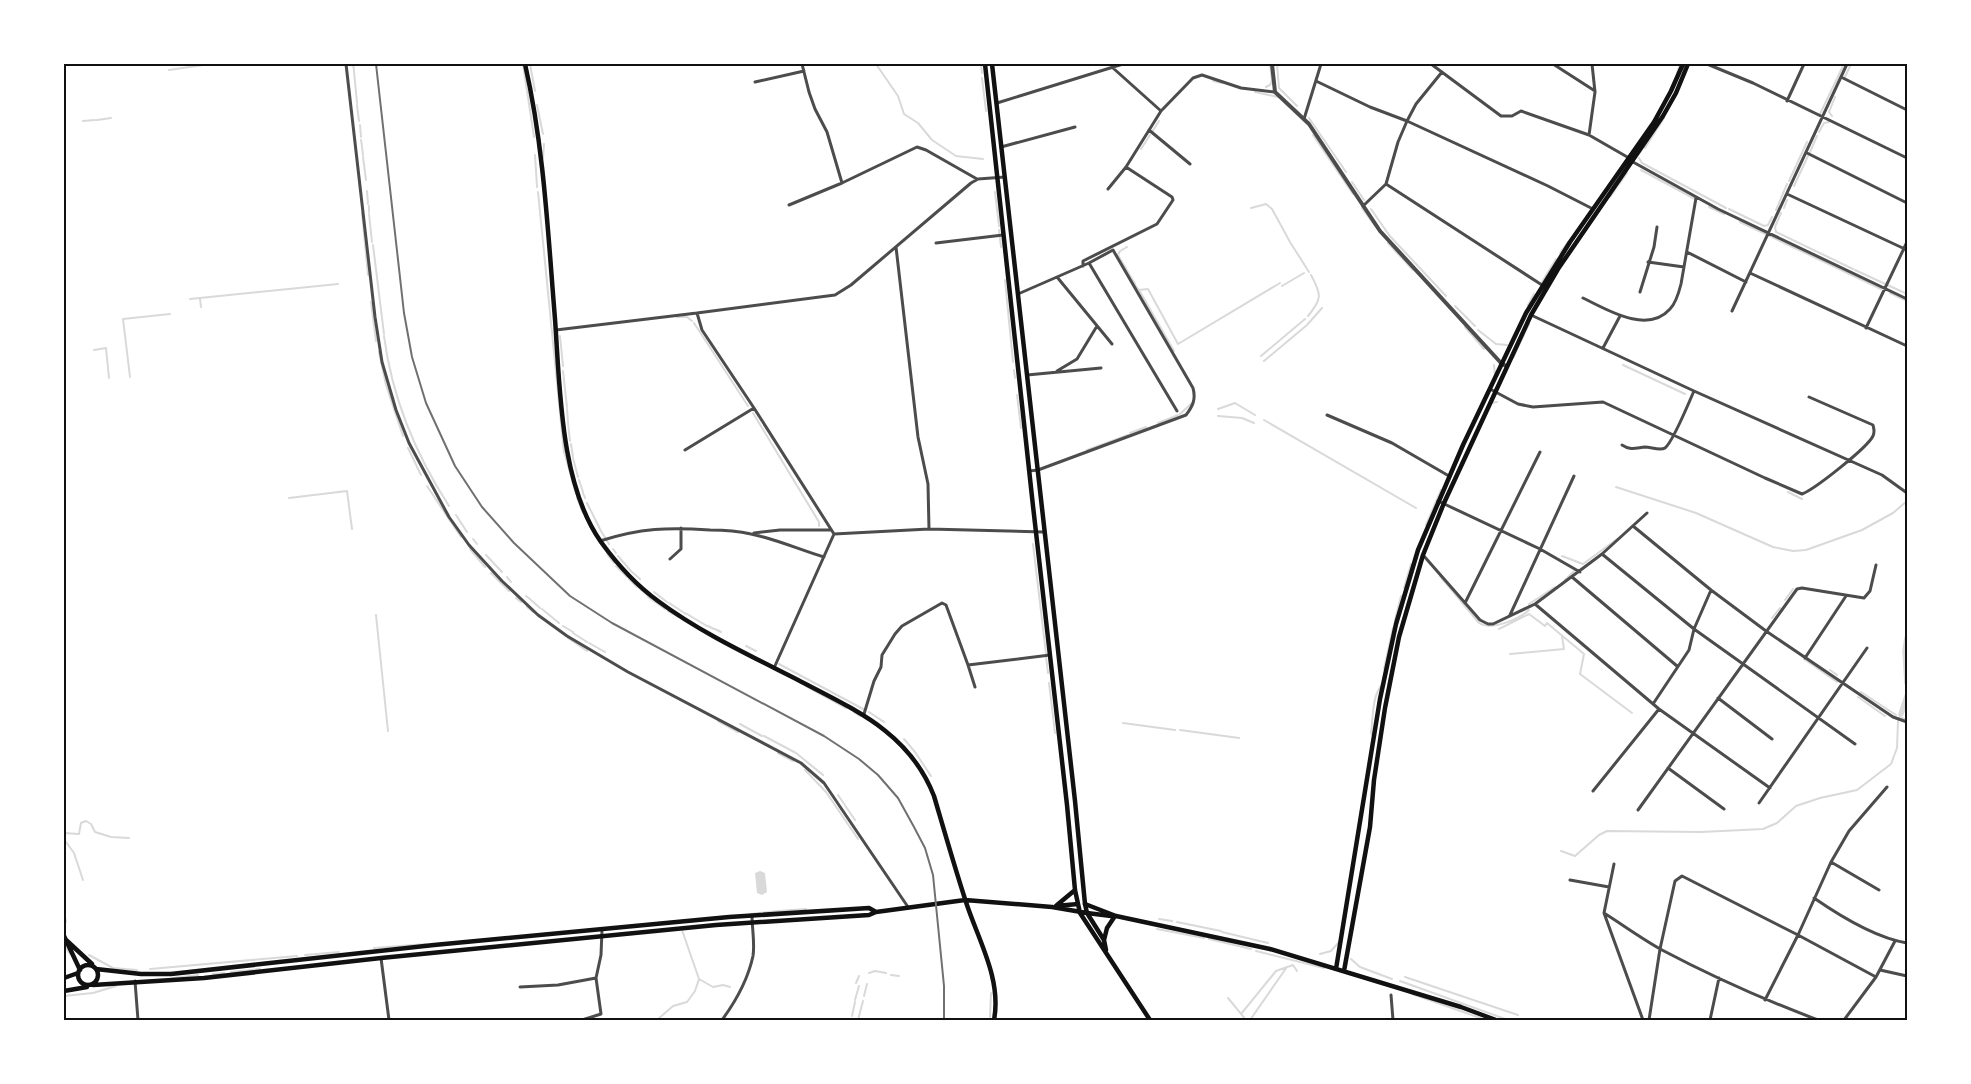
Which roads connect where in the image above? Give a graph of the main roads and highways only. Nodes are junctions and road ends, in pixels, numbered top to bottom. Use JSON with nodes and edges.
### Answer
{"nodes":[{"id":1,"x":525,"y":64,"type":"edge"},
{"id":2,"x":985,"y":64,"type":"edge"},
{"id":3,"x":992,"y":64,"type":"edge"},
{"id":4,"x":1683,"y":64,"type":"edge"},
{"id":5,"x":1688,"y":64,"type":"edge"},
{"id":6,"x":1631,"y":160,"type":"junction"},
{"id":7,"x":1572,"y":244,"type":"junction"},
{"id":8,"x":1075,"y":890,"type":"junction"},
{"id":9,"x":965,"y":900,"type":"junction"},
{"id":10,"x":1078,"y":904,"type":"junction"},
{"id":11,"x":1085,"y":904,"type":"junction"},
{"id":12,"x":1054,"y":906,"type":"junction"},
{"id":13,"x":810,"y":912,"type":"junction"},
{"id":14,"x":876,"y":912,"type":"junction"},
{"id":15,"x":1080,"y":913,"type":"junction"},
{"id":16,"x":1087,"y":913,"type":"junction"},
{"id":17,"x":1115,"y":916,"type":"junction"},
{"id":18,"x":716,"y":918,"type":"junction"},
{"id":19,"x":811,"y":920,"type":"junction"},
{"id":20,"x":666,"y":924,"type":"junction"},
{"id":21,"x":716,"y":925,"type":"junction"},
{"id":22,"x":668,"y":930,"type":"junction"},
{"id":23,"x":64,"y":937,"type":"edge"},
{"id":24,"x":1104,"y":940,"type":"junction"},
{"id":25,"x":1106,"y":951,"type":"junction"},
{"id":26,"x":300,"y":960,"type":"junction"},
{"id":27,"x":268,"y":964,"type":"junction"},
{"id":28,"x":301,"y":967,"type":"junction"},
{"id":29,"x":96,"y":968,"type":"junction"},
{"id":30,"x":1336,"y":969,"type":"junction"},
{"id":31,"x":79,"y":971,"type":"junction"},
{"id":32,"x":203,"y":971,"type":"junction"},
{"id":33,"x":268,"y":971,"type":"junction"},
{"id":34,"x":1344,"y":971,"type":"junction"},
{"id":35,"x":64,"y":978,"type":"edge"},
{"id":36,"x":204,"y":978,"type":"junction"},
{"id":37,"x":92,"y":985,"type":"junction"},
{"id":38,"x":64,"y":991,"type":"edge"},
{"id":39,"x":994,"y":1020,"type":"edge"},
{"id":40,"x":1150,"y":1020,"type":"edge"},
{"id":41,"x":1496,"y":1020,"type":"edge"}],
"edges":[{"from":1,"to":9,"type":"main road"},
{"from":2,"to":8,"type":"main road"},
{"from":3,"to":11,"type":"main road"},
{"from":4,"to":6,"type":"main road"},
{"from":5,"to":6,"type":"main road"},
{"from":6,"to":7,"type":"main road"},
{"from":6,"to":7,"type":"main road"},
{"from":7,"to":30,"type":"main road"},
{"from":7,"to":34,"type":"main road"},
{"from":8,"to":10,"type":"main road"},
{"from":8,"to":12,"type":"main road"},
{"from":9,"to":12,"type":"main road"},
{"from":9,"to":14,"type":"main road"},
{"from":9,"to":39,"type":"main road"},
{"from":10,"to":11,"type":"main road"},
{"from":10,"to":12,"type":"main road"},
{"from":10,"to":15,"type":"main road"},
{"from":11,"to":16,"type":"main road"},
{"from":11,"to":17,"type":"main road"},
{"from":12,"to":15,"type":"main road"},
{"from":13,"to":14,"type":"main road"},
{"from":13,"to":18,"type":"main road"},
{"from":13,"to":19,"type":"main road"},
{"from":14,"to":19,"type":"main road"},
{"from":15,"to":16,"type":"main road"},
{"from":15,"to":25,"type":"main road"},
{"from":16,"to":17,"type":"main road"},
{"from":16,"to":24,"type":"main road"},
{"from":17,"to":24,"type":"main road"},
{"from":17,"to":30,"type":"main road"},
{"from":18,"to":20,"type":"main road"},
{"from":18,"to":21,"type":"main road"},
{"from":19,"to":21,"type":"main road"},
{"from":20,"to":22,"type":"main road"},
{"from":20,"to":26,"type":"main road"},
{"from":21,"to":22,"type":"main road"},
{"from":22,"to":28,"type":"main road"},
{"from":23,"to":29,"type":"main road"},
{"from":23,"to":31,"type":"main road"},
{"from":24,"to":25,"type":"main road"},
{"from":25,"to":40,"type":"main road"},
{"from":26,"to":27,"type":"main road"},
{"from":26,"to":28,"type":"main road"},
{"from":27,"to":32,"type":"main road"},
{"from":27,"to":33,"type":"main road"},
{"from":28,"to":33,"type":"main road"},
{"from":29,"to":31,"type":"main road"},
{"from":29,"to":32,"type":"main road"},
{"from":29,"to":37,"type":"main road"},
{"from":30,"to":34,"type":"main road"},
{"from":31,"to":35,"type":"main road"},
{"from":31,"to":37,"type":"main road"},
{"from":32,"to":36,"type":"main road"},
{"from":33,"to":36,"type":"main road"},
{"from":34,"to":41,"type":"main road"},
{"from":36,"to":37,"type":"main road"},
{"from":37,"to":38,"type":"main road"}]}
